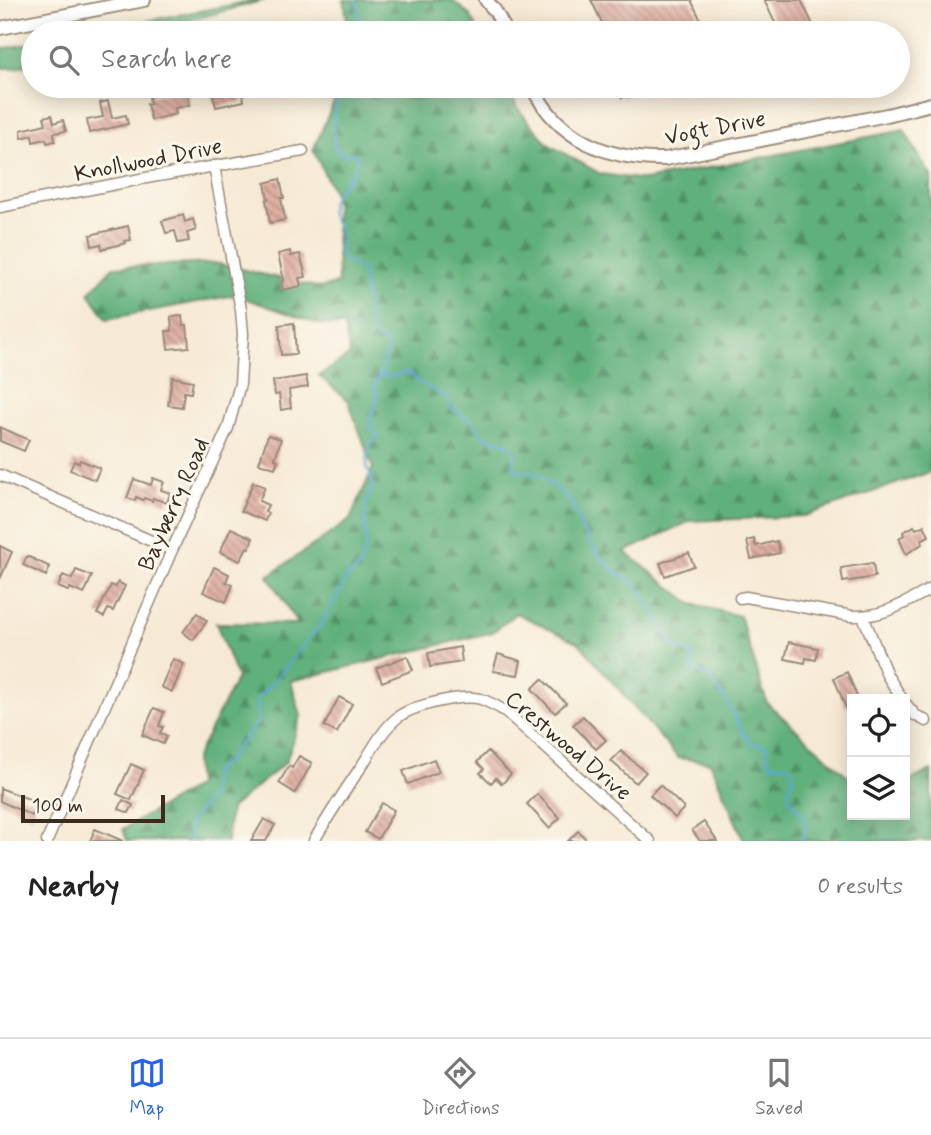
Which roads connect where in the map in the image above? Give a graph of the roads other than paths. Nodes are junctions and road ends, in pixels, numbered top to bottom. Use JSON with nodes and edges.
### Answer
{"nodes":[{"id":1,"x":145,"y":0,"type":"edge"},
{"id":2,"x":486,"y":0,"type":"edge"},
{"id":3,"x":36,"y":21,"type":"edge"},
{"id":4,"x":500,"y":21,"type":"edge"},
{"id":5,"x":21,"y":24,"type":"edge"},
{"id":6,"x":0,"y":28,"type":"edge"},
{"id":7,"x":539,"y":98,"type":"edge"},
{"id":8,"x":931,"y":104,"type":"edge"},
{"id":9,"x":303,"y":150,"type":"dead end"},
{"id":10,"x":214,"y":166,"type":"junction"},
{"id":11,"x":0,"y":207,"type":"edge"},
{"id":12,"x":0,"y":475,"type":"edge"},
{"id":13,"x":172,"y":550,"type":"junction"},
{"id":14,"x":931,"y":589,"type":"edge"},
{"id":15,"x":740,"y":598,"type":"dead end"},
{"id":16,"x":863,"y":616,"type":"junction"},
{"id":17,"x":899,"y":694,"type":"edge"},
{"id":18,"x":910,"y":709,"type":"edge"},
{"id":19,"x":926,"y":721,"type":"dead end"},
{"id":20,"x":47,"y":841,"type":"edge"},
{"id":21,"x":314,"y":841,"type":"edge"},
{"id":22,"x":650,"y":841,"type":"edge"}],
"edges":[{"from":1,"to":3,"type":"street"},
{"from":2,"to":4,"type":"street"},
{"from":5,"to":6,"type":"street"},
{"from":7,"to":8,"type":"street","name":"Vogt Drive"},
{"from":9,"to":10,"type":"street","name":"Knollwood Drive"},
{"from":10,"to":11,"type":"street","name":"Knollwood Drive"},
{"from":10,"to":13,"type":"street","name":"Bayberry Road"},
{"from":12,"to":13,"type":"street"},
{"from":13,"to":20,"type":"street","name":"Bayberry Road"},
{"from":14,"to":16,"type":"street"},
{"from":15,"to":16,"type":"street"},
{"from":16,"to":17,"type":"street"},
{"from":18,"to":19,"type":"street"},
{"from":21,"to":22,"type":"street","name":"Crestwood Drive"}]}
